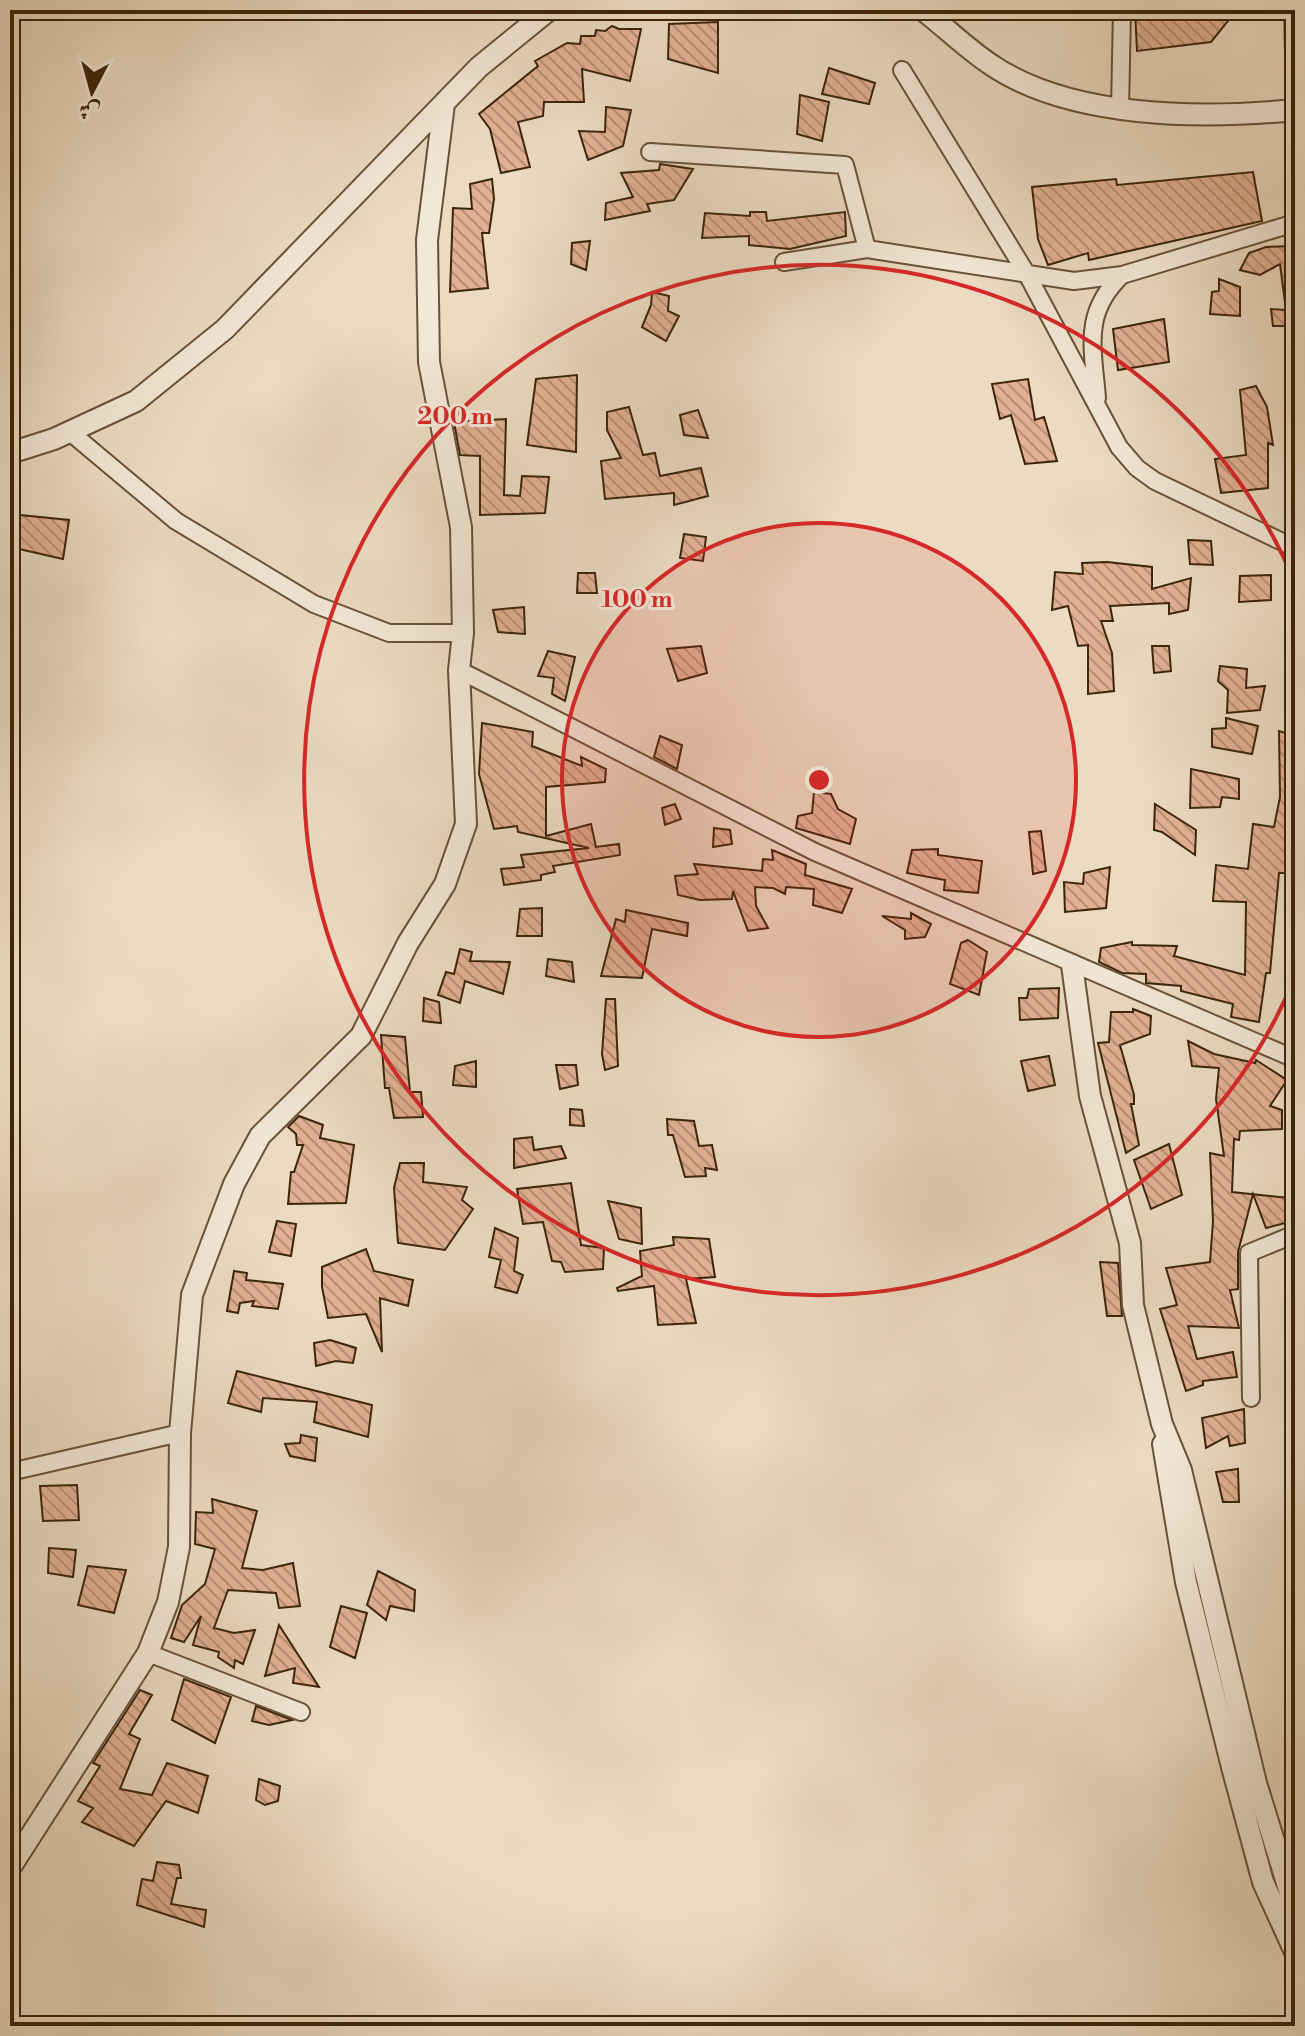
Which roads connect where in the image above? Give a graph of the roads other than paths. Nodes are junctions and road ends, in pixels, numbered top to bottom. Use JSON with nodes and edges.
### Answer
{"nodes":[{"id":1,"x":549,"y":10,"type":"edge"},
{"id":2,"x":923,"y":10,"type":"edge"},
{"id":3,"x":1122,"y":10,"type":"edge"},
{"id":4,"x":1293,"y":10,"type":"edge"},
{"id":5,"x":902,"y":70,"type":"dead end"},
{"id":6,"x":1295,"y":97,"type":"edge"},
{"id":7,"x":444,"y":104,"type":"junction"},
{"id":8,"x":1120,"y":109,"type":"junction"},
{"id":9,"x":1295,"y":110,"type":"edge"},
{"id":10,"x":650,"y":152,"type":"dead end"},
{"id":11,"x":1295,"y":223,"type":"edge"},
{"id":12,"x":867,"y":249,"type":"junction"},
{"id":13,"x":784,"y":262,"type":"dead end"},
{"id":14,"x":1122,"y":275,"type":"junction"},
{"id":15,"x":1028,"y":276,"type":"junction"},
{"id":16,"x":1098,"y":408,"type":"junction"},
{"id":17,"x":70,"y":432,"type":"junction"},
{"id":18,"x":10,"y":453,"type":"edge"},
{"id":19,"x":1295,"y":548,"type":"edge"},
{"id":20,"x":463,"y":633,"type":"junction"},
{"id":21,"x":459,"y":670,"type":"junction"},
{"id":22,"x":1072,"y":965,"type":"junction"},
{"id":23,"x":1295,"y":1059,"type":"edge"},
{"id":24,"x":1295,"y":1234,"type":"edge"},
{"id":25,"x":1251,"y":1398,"type":"dead end"},
{"id":26,"x":1162,"y":1424,"type":"junction"},
{"id":27,"x":180,"y":1433,"type":"junction"},
{"id":28,"x":10,"y":1472,"type":"edge"},
{"id":29,"x":148,"y":1653,"type":"junction"},
{"id":30,"x":301,"y":1712,"type":"dead end"},
{"id":31,"x":10,"y":1868,"type":"edge"},
{"id":32,"x":1295,"y":1909,"type":"edge"},
{"id":33,"x":1295,"y":1952,"type":"edge"}],
"edges":[{"from":1,"to":7,"type":"street"},
{"from":2,"to":8,"type":"street"},
{"from":3,"to":8,"type":"street"},
{"from":4,"to":6,"type":"street"},
{"from":5,"to":15,"type":"street"},
{"from":7,"to":17,"type":"street"},
{"from":7,"to":20,"type":"street"},
{"from":8,"to":9,"type":"street"},
{"from":10,"to":12,"type":"street"},
{"from":11,"to":14,"type":"street"},
{"from":12,"to":13,"type":"street"},
{"from":12,"to":15,"type":"street"},
{"from":14,"to":15,"type":"street"},
{"from":14,"to":16,"type":"street"},
{"from":15,"to":16,"type":"street"},
{"from":16,"to":19,"type":"street"},
{"from":17,"to":18,"type":"street"},
{"from":17,"to":20,"type":"street"},
{"from":20,"to":21,"type":"street"},
{"from":21,"to":22,"type":"street"},
{"from":21,"to":27,"type":"street"},
{"from":22,"to":23,"type":"street"},
{"from":22,"to":26,"type":"street"},
{"from":24,"to":25,"type":"street"},
{"from":26,"to":32,"type":"street"},
{"from":26,"to":33,"type":"street"},
{"from":27,"to":28,"type":"street"},
{"from":27,"to":29,"type":"street"},
{"from":29,"to":30,"type":"street"},
{"from":29,"to":31,"type":"street"}]}
